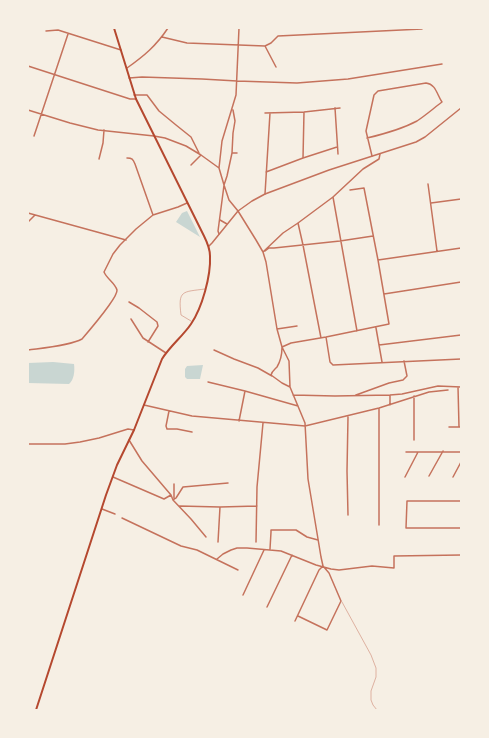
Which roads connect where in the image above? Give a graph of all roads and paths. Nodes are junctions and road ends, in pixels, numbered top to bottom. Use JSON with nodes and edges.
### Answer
{"nodes":[{"id":1,"x":114,"y":28,"type":"edge"},
{"id":2,"x":168,"y":28,"type":"edge"},
{"id":3,"x":239,"y":28,"type":"edge"},
{"id":4,"x":422,"y":29,"type":"dead end"},
{"id":5,"x":46,"y":31,"type":"dead end"},
{"id":6,"x":68,"y":34,"type":"junction"},
{"id":7,"x":162,"y":37,"type":"junction"},
{"id":8,"x":238,"y":45,"type":"junction"},
{"id":9,"x":265,"y":46,"type":"junction"},
{"id":10,"x":120,"y":50,"type":"junction"},
{"id":11,"x":442,"y":64,"type":"dead end"},
{"id":12,"x":28,"y":66,"type":"edge"},
{"id":13,"x":276,"y":67,"type":"dead end"},
{"id":14,"x":126,"y":68,"type":"junction"},
{"id":15,"x":54,"y":75,"type":"junction"},
{"id":16,"x":129,"y":78,"type":"junction"},
{"id":17,"x":237,"y":82,"type":"junction"},
{"id":18,"x":134,"y":95,"type":"junction"},
{"id":19,"x":136,"y":98,"type":"junction"},
{"id":20,"x":233,"y":108,"type":"junction"},
{"id":21,"x":335,"y":108,"type":"junction"},
{"id":22,"x":340,"y":108,"type":"dead end"},
{"id":23,"x":461,"y":108,"type":"edge"},
{"id":24,"x":28,"y":110,"type":"edge"},
{"id":25,"x":304,"y":112,"type":"junction"},
{"id":26,"x":265,"y":113,"type":"dead end"},
{"id":27,"x":270,"y":113,"type":"junction"},
{"id":28,"x":41,"y":114,"type":"junction"},
{"id":29,"x":104,"y":130,"type":"junction"},
{"id":30,"x":34,"y":136,"type":"dead end"},
{"id":31,"x":154,"y":136,"type":"junction"},
{"id":32,"x":367,"y":138,"type":"junction"},
{"id":33,"x":337,"y":148,"type":"junction"},
{"id":34,"x":232,"y":152,"type":"junction"},
{"id":35,"x":236,"y":153,"type":"dead end"},
{"id":36,"x":199,"y":154,"type":"junction"},
{"id":37,"x":338,"y":154,"type":"dead end"},
{"id":38,"x":380,"y":154,"type":"junction"},
{"id":39,"x":201,"y":155,"type":"junction"},
{"id":40,"x":372,"y":156,"type":"junction"},
{"id":41,"x":127,"y":158,"type":"dead end"},
{"id":42,"x":303,"y":158,"type":"junction"},
{"id":43,"x":99,"y":159,"type":"dead end"},
{"id":44,"x":191,"y":165,"type":"dead end"},
{"id":45,"x":218,"y":168,"type":"junction"},
{"id":46,"x":266,"y":172,"type":"junction"},
{"id":47,"x":428,"y":184,"type":"dead end"},
{"id":48,"x":224,"y":185,"type":"junction"},
{"id":49,"x":350,"y":190,"type":"dead end"},
{"id":50,"x":265,"y":194,"type":"junction"},
{"id":51,"x":333,"y":198,"type":"junction"},
{"id":52,"x":461,"y":199,"type":"edge"},
{"id":53,"x":187,"y":203,"type":"junction"},
{"id":54,"x":430,"y":203,"type":"junction"},
{"id":55,"x":238,"y":211,"type":"junction"},
{"id":56,"x":28,"y":213,"type":"edge"},
{"id":57,"x":35,"y":215,"type":"junction"},
{"id":58,"x":153,"y":215,"type":"junction"},
{"id":59,"x":220,"y":220,"type":"junction"},
{"id":60,"x":28,"y":222,"type":"edge"},
{"id":61,"x":298,"y":223,"type":"junction"},
{"id":62,"x":227,"y":224,"type":"junction"},
{"id":63,"x":219,"y":235,"type":"junction"},
{"id":64,"x":374,"y":236,"type":"junction"},
{"id":65,"x":126,"y":240,"type":"junction"},
{"id":66,"x":340,"y":241,"type":"junction"},
{"id":67,"x":303,"y":245,"type":"junction"},
{"id":68,"x":209,"y":246,"type":"junction"},
{"id":69,"x":461,"y":248,"type":"edge"},
{"id":70,"x":437,"y":251,"type":"junction"},
{"id":71,"x":263,"y":252,"type":"junction"},
{"id":72,"x":378,"y":260,"type":"junction"},
{"id":73,"x":461,"y":282,"type":"edge"},
{"id":74,"x":205,"y":288,"type":"junction"},
{"id":75,"x":384,"y":294,"type":"junction"},
{"id":76,"x":129,"y":302,"type":"dead end"},
{"id":77,"x":132,"y":319,"type":"dead end"},
{"id":78,"x":192,"y":322,"type":"junction"},
{"id":79,"x":297,"y":326,"type":"dead end"},
{"id":80,"x":376,"y":328,"type":"junction"},
{"id":81,"x":277,"y":329,"type":"junction"},
{"id":82,"x":357,"y":331,"type":"junction"},
{"id":83,"x":461,"y":335,"type":"edge"},
{"id":84,"x":326,"y":337,"type":"junction"},
{"id":85,"x":320,"y":338,"type":"junction"},
{"id":86,"x":148,"y":342,"type":"junction"},
{"id":87,"x":379,"y":346,"type":"junction"},
{"id":88,"x":282,"y":347,"type":"junction"},
{"id":89,"x":28,"y":350,"type":"edge"},
{"id":90,"x":214,"y":350,"type":"dead end"},
{"id":91,"x":166,"y":353,"type":"junction"},
{"id":92,"x":461,"y":359,"type":"edge"},
{"id":93,"x":404,"y":361,"type":"junction"},
{"id":94,"x":382,"y":362,"type":"junction"},
{"id":95,"x":272,"y":376,"type":"junction"},
{"id":96,"x":208,"y":382,"type":"dead end"},
{"id":97,"x":290,"y":387,"type":"junction"},
{"id":98,"x":460,"y":387,"type":"edge"},
{"id":99,"x":423,"y":389,"type":"junction"},
{"id":100,"x":448,"y":390,"type":"dead end"},
{"id":101,"x":245,"y":391,"type":"junction"},
{"id":102,"x":422,"y":394,"type":"junction"},
{"id":103,"x":293,"y":395,"type":"junction"},
{"id":104,"x":390,"y":395,"type":"junction"},
{"id":105,"x":354,"y":396,"type":"junction"},
{"id":106,"x":414,"y":396,"type":"junction"},
{"id":107,"x":144,"y":405,"type":"junction"},
{"id":108,"x":390,"y":405,"type":"junction"},
{"id":109,"x":298,"y":406,"type":"junction"},
{"id":110,"x":379,"y":408,"type":"junction"},
{"id":111,"x":169,"y":411,"type":"junction"},
{"id":112,"x":348,"y":416,"type":"junction"},
{"id":113,"x":240,"y":421,"type":"junction"},
{"id":114,"x":263,"y":423,"type":"junction"},
{"id":115,"x":305,"y":426,"type":"junction"},
{"id":116,"x":449,"y":427,"type":"dead end"},
{"id":117,"x":460,"y":427,"type":"edge"},
{"id":118,"x":134,"y":430,"type":"junction"},
{"id":119,"x":192,"y":432,"type":"dead end"},
{"id":120,"x":129,"y":440,"type":"junction"},
{"id":121,"x":414,"y":440,"type":"dead end"},
{"id":122,"x":28,"y":444,"type":"edge"},
{"id":123,"x":443,"y":451,"type":"junction"},
{"id":124,"x":406,"y":452,"type":"dead end"},
{"id":125,"x":418,"y":452,"type":"junction"},
{"id":126,"x":461,"y":452,"type":"edge"},
{"id":127,"x":461,"y":462,"type":"edge"},
{"id":128,"x":429,"y":476,"type":"dead end"},
{"id":129,"x":113,"y":477,"type":"junction"},
{"id":130,"x":404,"y":477,"type":"dead end"},
{"id":131,"x":453,"y":477,"type":"dead end"},
{"id":132,"x":228,"y":483,"type":"dead end"},
{"id":133,"x":174,"y":484,"type":"dead end"},
{"id":134,"x":171,"y":495,"type":"junction"},
{"id":135,"x":173,"y":500,"type":"junction"},
{"id":136,"x":461,"y":501,"type":"edge"},
{"id":137,"x":179,"y":506,"type":"junction"},
{"id":138,"x":257,"y":506,"type":"junction"},
{"id":139,"x":220,"y":507,"type":"junction"},
{"id":140,"x":102,"y":509,"type":"junction"},
{"id":141,"x":115,"y":514,"type":"dead end"},
{"id":142,"x":348,"y":515,"type":"dead end"},
{"id":143,"x":122,"y":518,"type":"dead end"},
{"id":144,"x":378,"y":525,"type":"dead end"},
{"id":145,"x":461,"y":528,"type":"edge"},
{"id":146,"x":206,"y":537,"type":"dead end"},
{"id":147,"x":318,"y":540,"type":"junction"},
{"id":148,"x":218,"y":542,"type":"dead end"},
{"id":149,"x":256,"y":542,"type":"dead end"},
{"id":150,"x":264,"y":549,"type":"junction"},
{"id":151,"x":270,"y":550,"type":"junction"},
{"id":152,"x":292,"y":555,"type":"junction"},
{"id":153,"x":461,"y":555,"type":"edge"},
{"id":154,"x":217,"y":560,"type":"junction"},
{"id":155,"x":323,"y":566,"type":"junction"},
{"id":156,"x":238,"y":570,"type":"dead end"},
{"id":157,"x":243,"y":595,"type":"dead end"},
{"id":158,"x":341,"y":601,"type":"junction"},
{"id":159,"x":267,"y":608,"type":"dead end"},
{"id":160,"x":298,"y":616,"type":"junction"},
{"id":161,"x":295,"y":621,"type":"dead end"},
{"id":162,"x":36,"y":710,"type":"edge"},
{"id":163,"x":377,"y":710,"type":"edge"}],
"edges":[{"from":1,"to":10,"type":"main road"},
{"from":2,"to":7,"type":"street"},
{"from":3,"to":8,"type":"street"},
{"from":4,"to":9,"type":"street"},
{"from":5,"to":6,"type":"street"},
{"from":6,"to":10,"type":"street"},
{"from":6,"to":15,"type":"street"},
{"from":7,"to":8,"type":"street"},
{"from":7,"to":14,"type":"street"},
{"from":8,"to":9,"type":"street"},
{"from":8,"to":17,"type":"street"},
{"from":9,"to":13,"type":"street"},
{"from":10,"to":14,"type":"main road"},
{"from":11,"to":17,"type":"street"},
{"from":12,"to":15,"type":"street"},
{"from":14,"to":16,"type":"main road"},
{"from":15,"to":19,"type":"street"},
{"from":15,"to":28,"type":"street"},
{"from":16,"to":17,"type":"street"},
{"from":16,"to":18,"type":"main road"},
{"from":17,"to":20,"type":"street"},
{"from":18,"to":19,"type":"main road"},
{"from":18,"to":36,"type":"street"},
{"from":19,"to":31,"type":"main road"},
{"from":20,"to":34,"type":"street"},
{"from":20,"to":45,"type":"street"},
{"from":21,"to":22,"type":"street"},
{"from":21,"to":25,"type":"street"},
{"from":21,"to":33,"type":"street"},
{"from":23,"to":38,"type":"street"},
{"from":24,"to":28,"type":"street"},
{"from":25,"to":27,"type":"street"},
{"from":25,"to":42,"type":"street"},
{"from":26,"to":27,"type":"street"},
{"from":27,"to":46,"type":"street"},
{"from":28,"to":29,"type":"street"},
{"from":28,"to":30,"type":"street"},
{"from":29,"to":31,"type":"street"},
{"from":29,"to":43,"type":"street"},
{"from":31,"to":36,"type":"street"},
{"from":31,"to":53,"type":"main road"},
{"from":32,"to":32,"type":"street"},
{"from":32,"to":40,"type":"street"},
{"from":33,"to":37,"type":"street"},
{"from":33,"to":42,"type":"street"},
{"from":34,"to":35,"type":"street"},
{"from":34,"to":48,"type":"street"},
{"from":36,"to":39,"type":"street"},
{"from":38,"to":40,"type":"street"},
{"from":38,"to":51,"type":"street"},
{"from":39,"to":44,"type":"street"},
{"from":39,"to":45,"type":"street"},
{"from":40,"to":50,"type":"street"},
{"from":41,"to":58,"type":"street"},
{"from":42,"to":46,"type":"street"},
{"from":45,"to":48,"type":"street"},
{"from":46,"to":50,"type":"street"},
{"from":47,"to":54,"type":"street"},
{"from":48,"to":55,"type":"street"},
{"from":48,"to":59,"type":"street"},
{"from":49,"to":64,"type":"street"},
{"from":50,"to":55,"type":"street"},
{"from":51,"to":61,"type":"street"},
{"from":51,"to":66,"type":"street"},
{"from":52,"to":54,"type":"street"},
{"from":53,"to":58,"type":"street"},
{"from":53,"to":68,"type":"main road"},
{"from":54,"to":70,"type":"street"},
{"from":55,"to":62,"type":"street"},
{"from":55,"to":71,"type":"street"},
{"from":56,"to":57,"type":"street"},
{"from":57,"to":60,"type":"street"},
{"from":57,"to":65,"type":"street"},
{"from":58,"to":65,"type":"street"},
{"from":59,"to":62,"type":"street"},
{"from":59,"to":63,"type":"street"},
{"from":61,"to":67,"type":"street"},
{"from":61,"to":71,"type":"street"},
{"from":62,"to":63,"type":"street"},
{"from":63,"to":68,"type":"street"},
{"from":64,"to":66,"type":"street"},
{"from":64,"to":72,"type":"street"},
{"from":65,"to":89,"type":"street"},
{"from":66,"to":67,"type":"street"},
{"from":66,"to":82,"type":"street"},
{"from":67,"to":71,"type":"street"},
{"from":67,"to":85,"type":"street"},
{"from":68,"to":74,"type":"main road"},
{"from":69,"to":70,"type":"street"},
{"from":70,"to":72,"type":"street"},
{"from":71,"to":81,"type":"street"},
{"from":72,"to":75,"type":"street"},
{"from":73,"to":75,"type":"street"},
{"from":74,"to":78,"type":"main road"},
{"from":74,"to":78,"type":"lane"},
{"from":75,"to":80,"type":"street"},
{"from":76,"to":86,"type":"street"},
{"from":77,"to":86,"type":"street"},
{"from":78,"to":91,"type":"main road"},
{"from":79,"to":81,"type":"street"},
{"from":80,"to":82,"type":"street"},
{"from":80,"to":87,"type":"street"},
{"from":81,"to":88,"type":"street"},
{"from":82,"to":84,"type":"street"},
{"from":83,"to":87,"type":"street"},
{"from":84,"to":85,"type":"street"},
{"from":84,"to":94,"type":"street"},
{"from":85,"to":88,"type":"street"},
{"from":86,"to":91,"type":"street"},
{"from":87,"to":94,"type":"street"},
{"from":88,"to":95,"type":"street"},
{"from":88,"to":97,"type":"street"},
{"from":90,"to":95,"type":"street"},
{"from":91,"to":107,"type":"main road"},
{"from":92,"to":93,"type":"street"},
{"from":93,"to":94,"type":"street"},
{"from":93,"to":105,"type":"street"},
{"from":95,"to":97,"type":"street"},
{"from":96,"to":101,"type":"street"},
{"from":97,"to":103,"type":"street"},
{"from":98,"to":99,"type":"street"},
{"from":98,"to":117,"type":"street"},
{"from":99,"to":102,"type":"street"},
{"from":99,"to":104,"type":"street"},
{"from":100,"to":102,"type":"street"},
{"from":101,"to":109,"type":"street"},
{"from":101,"to":113,"type":"street"},
{"from":102,"to":106,"type":"street"},
{"from":103,"to":105,"type":"street"},
{"from":103,"to":109,"type":"street"},
{"from":104,"to":105,"type":"street"},
{"from":104,"to":108,"type":"street"},
{"from":106,"to":108,"type":"street"},
{"from":106,"to":121,"type":"street"},
{"from":107,"to":111,"type":"street"},
{"from":107,"to":118,"type":"main road"},
{"from":108,"to":110,"type":"street"},
{"from":109,"to":115,"type":"street"},
{"from":110,"to":112,"type":"street"},
{"from":110,"to":144,"type":"street"},
{"from":111,"to":113,"type":"street"},
{"from":111,"to":119,"type":"street"},
{"from":112,"to":115,"type":"street"},
{"from":112,"to":142,"type":"street"},
{"from":113,"to":114,"type":"street"},
{"from":114,"to":115,"type":"street"},
{"from":114,"to":138,"type":"street"},
{"from":115,"to":147,"type":"street"},
{"from":116,"to":117,"type":"street"},
{"from":118,"to":120,"type":"main road"},
{"from":118,"to":122,"type":"street"},
{"from":120,"to":129,"type":"main road"},
{"from":120,"to":134,"type":"street"},
{"from":123,"to":125,"type":"street"},
{"from":123,"to":126,"type":"street"},
{"from":123,"to":128,"type":"street"},
{"from":124,"to":125,"type":"street"},
{"from":125,"to":130,"type":"street"},
{"from":127,"to":131,"type":"street"},
{"from":129,"to":134,"type":"street"},
{"from":129,"to":140,"type":"main road"},
{"from":132,"to":135,"type":"street"},
{"from":133,"to":135,"type":"street"},
{"from":134,"to":135,"type":"street"},
{"from":135,"to":137,"type":"street"},
{"from":136,"to":145,"type":"street"},
{"from":137,"to":139,"type":"street"},
{"from":137,"to":146,"type":"street"},
{"from":138,"to":139,"type":"street"},
{"from":138,"to":149,"type":"street"},
{"from":139,"to":148,"type":"street"},
{"from":140,"to":141,"type":"street"},
{"from":140,"to":162,"type":"main road"},
{"from":143,"to":154,"type":"street"},
{"from":147,"to":151,"type":"street"},
{"from":147,"to":155,"type":"street"},
{"from":150,"to":151,"type":"street"},
{"from":150,"to":154,"type":"street"},
{"from":150,"to":157,"type":"street"},
{"from":151,"to":152,"type":"street"},
{"from":152,"to":155,"type":"street"},
{"from":152,"to":159,"type":"street"},
{"from":153,"to":155,"type":"street"},
{"from":154,"to":156,"type":"street"},
{"from":155,"to":158,"type":"street"},
{"from":155,"to":160,"type":"street"},
{"from":158,"to":160,"type":"street"},
{"from":158,"to":163,"type":"lane"},
{"from":160,"to":161,"type":"street"}]}
